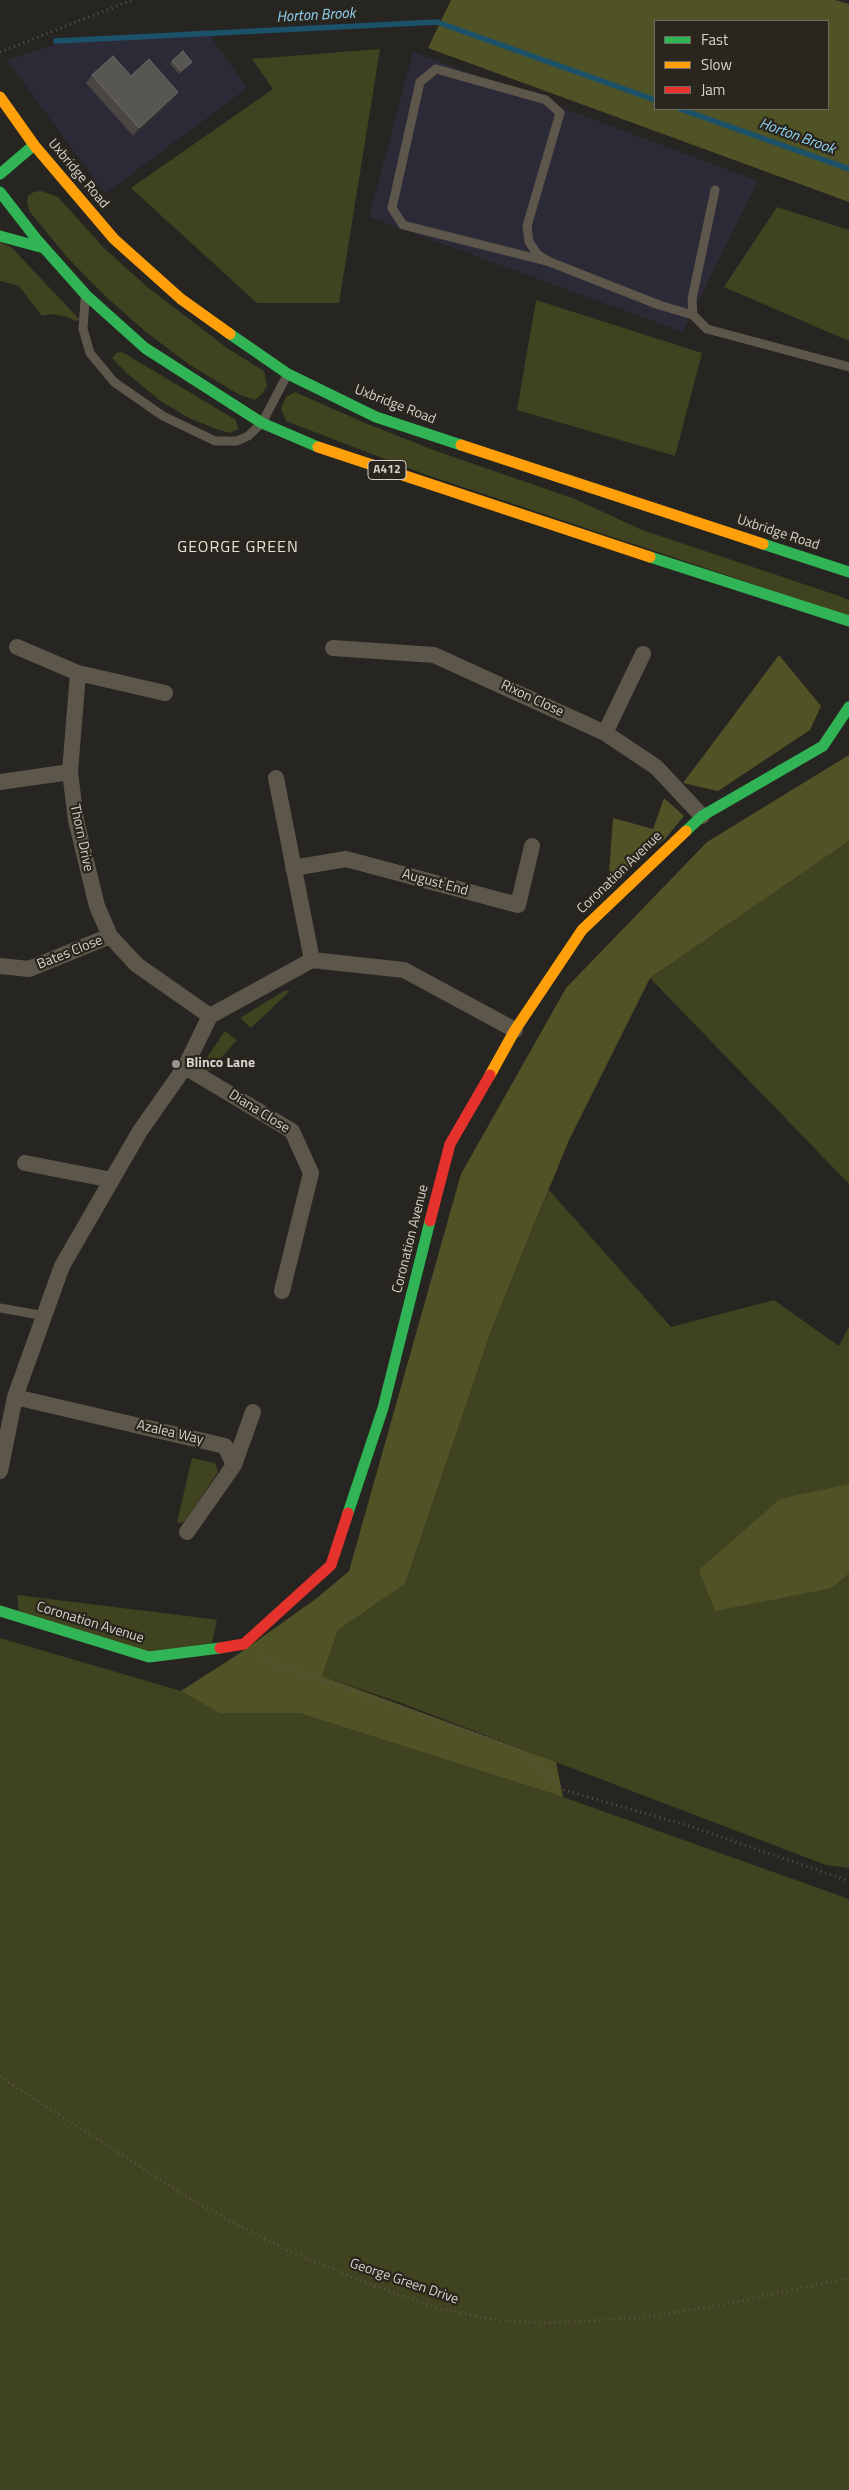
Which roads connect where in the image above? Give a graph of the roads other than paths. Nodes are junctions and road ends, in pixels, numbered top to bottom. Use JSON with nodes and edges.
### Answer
{"nodes":[{"id":1,"x":0,"y":97,"type":"edge"},
{"id":2,"x":34,"y":145,"type":"junction"},
{"id":3,"x":0,"y":174,"type":"edge"},
{"id":4,"x":715,"y":190,"type":"dead end"},
{"id":5,"x":0,"y":192,"type":"edge"},
{"id":6,"x":0,"y":236,"type":"edge"},
{"id":7,"x":44,"y":248,"type":"junction"},
{"id":8,"x":550,"y":262,"type":"junction"},
{"id":9,"x":86,"y":296,"type":"junction"},
{"id":10,"x":693,"y":315,"type":"junction"},
{"id":11,"x":849,"y":367,"type":"edge"},
{"id":12,"x":288,"y":374,"type":"junction"},
{"id":13,"x":262,"y":423,"type":"junction"},
{"id":14,"x":849,"y":572,"type":"edge"},
{"id":15,"x":849,"y":621,"type":"edge"},
{"id":16,"x":18,"y":647,"type":"dead end"},
{"id":17,"x":333,"y":648,"type":"dead end"},
{"id":18,"x":643,"y":654,"type":"dead end"},
{"id":19,"x":78,"y":673,"type":"junction"},
{"id":20,"x":165,"y":693,"type":"dead end"},
{"id":21,"x":849,"y":707,"type":"edge"},
{"id":22,"x":605,"y":733,"type":"junction"},
{"id":23,"x":70,"y":772,"type":"junction"},
{"id":24,"x":276,"y":778,"type":"dead end"},
{"id":25,"x":0,"y":782,"type":"edge"},
{"id":26,"x":702,"y":816,"type":"junction"},
{"id":27,"x":532,"y":846,"type":"dead end"},
{"id":28,"x":293,"y":868,"type":"junction"},
{"id":29,"x":110,"y":936,"type":"junction"},
{"id":30,"x":312,"y":960,"type":"junction"},
{"id":31,"x":0,"y":966,"type":"edge"},
{"id":32,"x":210,"y":1016,"type":"junction"},
{"id":33,"x":515,"y":1030,"type":"junction"},
{"id":34,"x":185,"y":1067,"type":"junction"},
{"id":35,"x":25,"y":1163,"type":"dead end"},
{"id":36,"x":112,"y":1180,"type":"junction"},
{"id":37,"x":282,"y":1291,"type":"dead end"},
{"id":38,"x":0,"y":1308,"type":"edge"},
{"id":39,"x":45,"y":1316,"type":"junction"},
{"id":40,"x":15,"y":1397,"type":"junction"},
{"id":41,"x":253,"y":1412,"type":"dead end"},
{"id":42,"x":234,"y":1465,"type":"junction"},
{"id":43,"x":0,"y":1471,"type":"edge"},
{"id":44,"x":187,"y":1532,"type":"dead end"},
{"id":45,"x":0,"y":1611,"type":"edge"}],
"edges":[{"from":1,"to":2,"type":"main road","name":"Uxbridge Road"},
{"from":2,"to":3,"type":"main road"},
{"from":2,"to":12,"type":"main road","name":"Uxbridge Road"},
{"from":4,"to":10,"type":"lane"},
{"from":5,"to":7,"type":"main road","number":"A412"},
{"from":6,"to":7,"type":"main road"},
{"from":7,"to":9,"type":"main road","number":"A412"},
{"from":8,"to":8,"type":"lane"},
{"from":8,"to":10,"type":"lane"},
{"from":9,"to":13,"type":"main road","number":"A412"},
{"from":9,"to":13,"type":"lane"},
{"from":10,"to":11,"type":"lane"},
{"from":12,"to":13,"type":"lane"},
{"from":12,"to":14,"type":"main road","name":"Uxbridge Road"},
{"from":13,"to":15,"type":"main road","number":"A412"},
{"from":16,"to":19,"type":"street"},
{"from":17,"to":22,"type":"street","name":"Rixon Close"},
{"from":18,"to":22,"type":"street"},
{"from":19,"to":20,"type":"street"},
{"from":19,"to":23,"type":"street","name":"Thorn Drive"},
{"from":21,"to":26,"type":"main road","name":"Coronation Avenue"},
{"from":22,"to":26,"type":"street","name":"Rixon Close"},
{"from":23,"to":25,"type":"street"},
{"from":23,"to":29,"type":"street","name":"Thorn Drive"},
{"from":24,"to":28,"type":"street"},
{"from":26,"to":33,"type":"main road","name":"Coronation Avenue"},
{"from":27,"to":28,"type":"street","name":"August End"},
{"from":28,"to":30,"type":"street"},
{"from":29,"to":31,"type":"street","name":"Bates Close"},
{"from":29,"to":32,"type":"street","name":"Thorn Drive"},
{"from":30,"to":32,"type":"street"},
{"from":30,"to":33,"type":"street"},
{"from":32,"to":34,"type":"street"},
{"from":33,"to":45,"type":"main road","name":"Coronation Avenue"},
{"from":34,"to":36,"type":"street"},
{"from":34,"to":37,"type":"street","name":"Diana Close"},
{"from":35,"to":36,"type":"street"},
{"from":36,"to":39,"type":"street"},
{"from":38,"to":39,"type":"lane"},
{"from":39,"to":40,"type":"street"},
{"from":40,"to":42,"type":"street","name":"Azalea Way"},
{"from":40,"to":43,"type":"street"},
{"from":41,"to":42,"type":"street"},
{"from":42,"to":44,"type":"street"}]}
